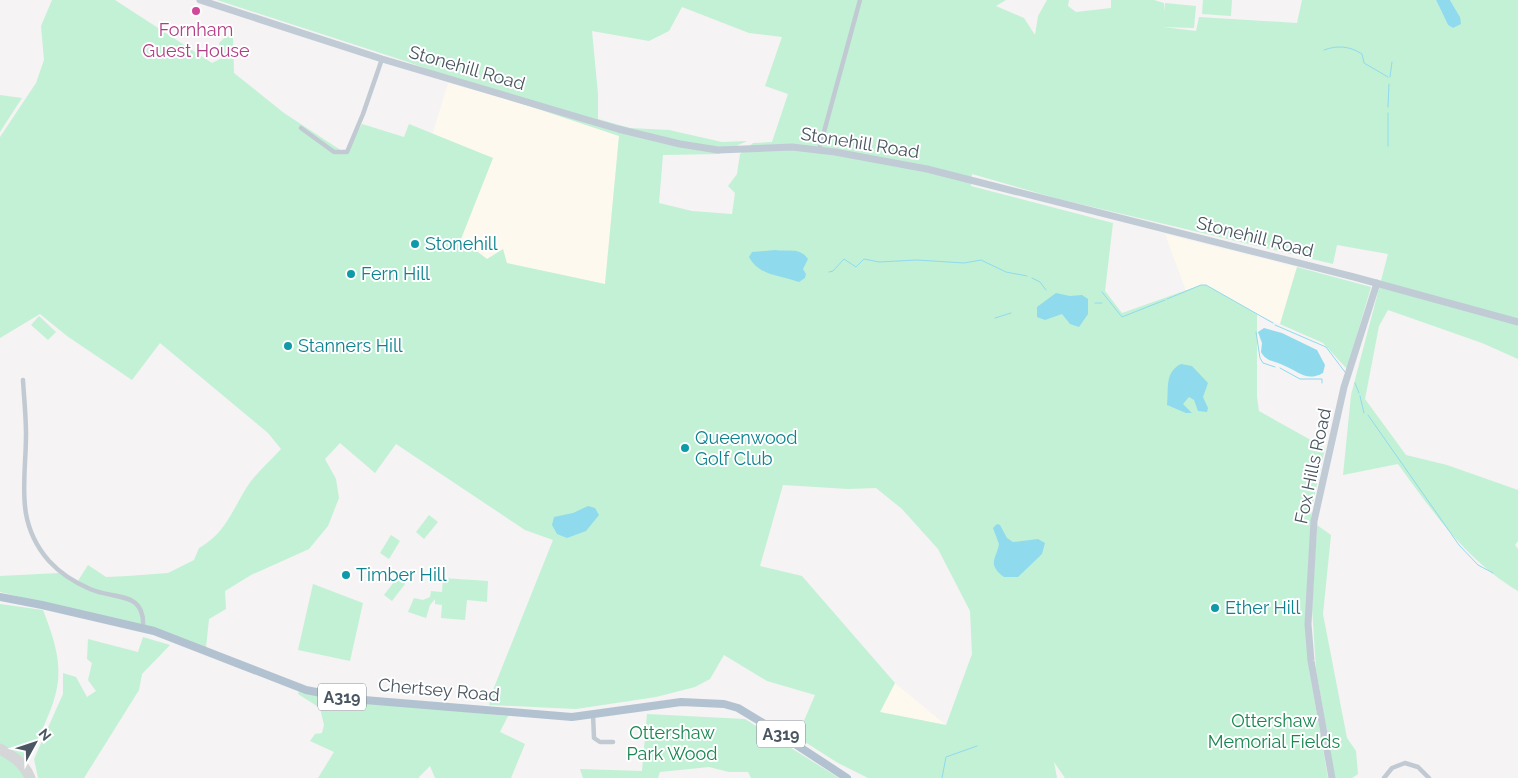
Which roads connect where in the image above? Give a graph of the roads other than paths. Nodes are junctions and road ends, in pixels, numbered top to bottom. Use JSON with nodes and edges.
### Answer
{"nodes":[{"id":1,"x":200,"y":0,"type":"edge"},
{"id":2,"x":860,"y":0,"type":"edge"},
{"id":3,"x":382,"y":59,"type":"junction"},
{"id":4,"x":301,"y":128,"type":"dead end"},
{"id":5,"x":819,"y":150,"type":"junction"},
{"id":6,"x":1377,"y":284,"type":"junction"},
{"id":7,"x":1518,"y":322,"type":"edge"},
{"id":8,"x":23,"y":380,"type":"dead end"},
{"id":9,"x":0,"y":597,"type":"edge"},
{"id":10,"x":144,"y":629,"type":"junction"},
{"id":11,"x":593,"y":714,"type":"junction"},
{"id":12,"x":613,"y":742,"type":"dead end"},
{"id":13,"x":847,"y":778,"type":"edge"},
{"id":14,"x":1332,"y":778,"type":"edge"},
{"id":15,"x":1384,"y":778,"type":"edge"},
{"id":16,"x":1429,"y":778,"type":"edge"}],
"edges":[{"from":1,"to":3,"type":"street","name":"Stonehill Road"},
{"from":2,"to":5,"type":"street"},
{"from":3,"to":4,"type":"street"},
{"from":3,"to":5,"type":"street","name":"Stonehill Road"},
{"from":5,"to":6,"type":"street","name":"Stonehill Road"},
{"from":6,"to":7,"type":"street","name":"Stonehill Road"},
{"from":6,"to":14,"type":"street","name":"Fox Hills Road"},
{"from":8,"to":10,"type":"street"},
{"from":9,"to":10,"type":"main road","name":"Chertsey Road","number":"A319"},
{"from":10,"to":11,"type":"main road","name":"Chertsey Road","number":"A319"},
{"from":11,"to":12,"type":"street"},
{"from":11,"to":13,"type":"main road","name":"Chertsey Road","number":"A319"},
{"from":15,"to":16,"type":"street"}]}
